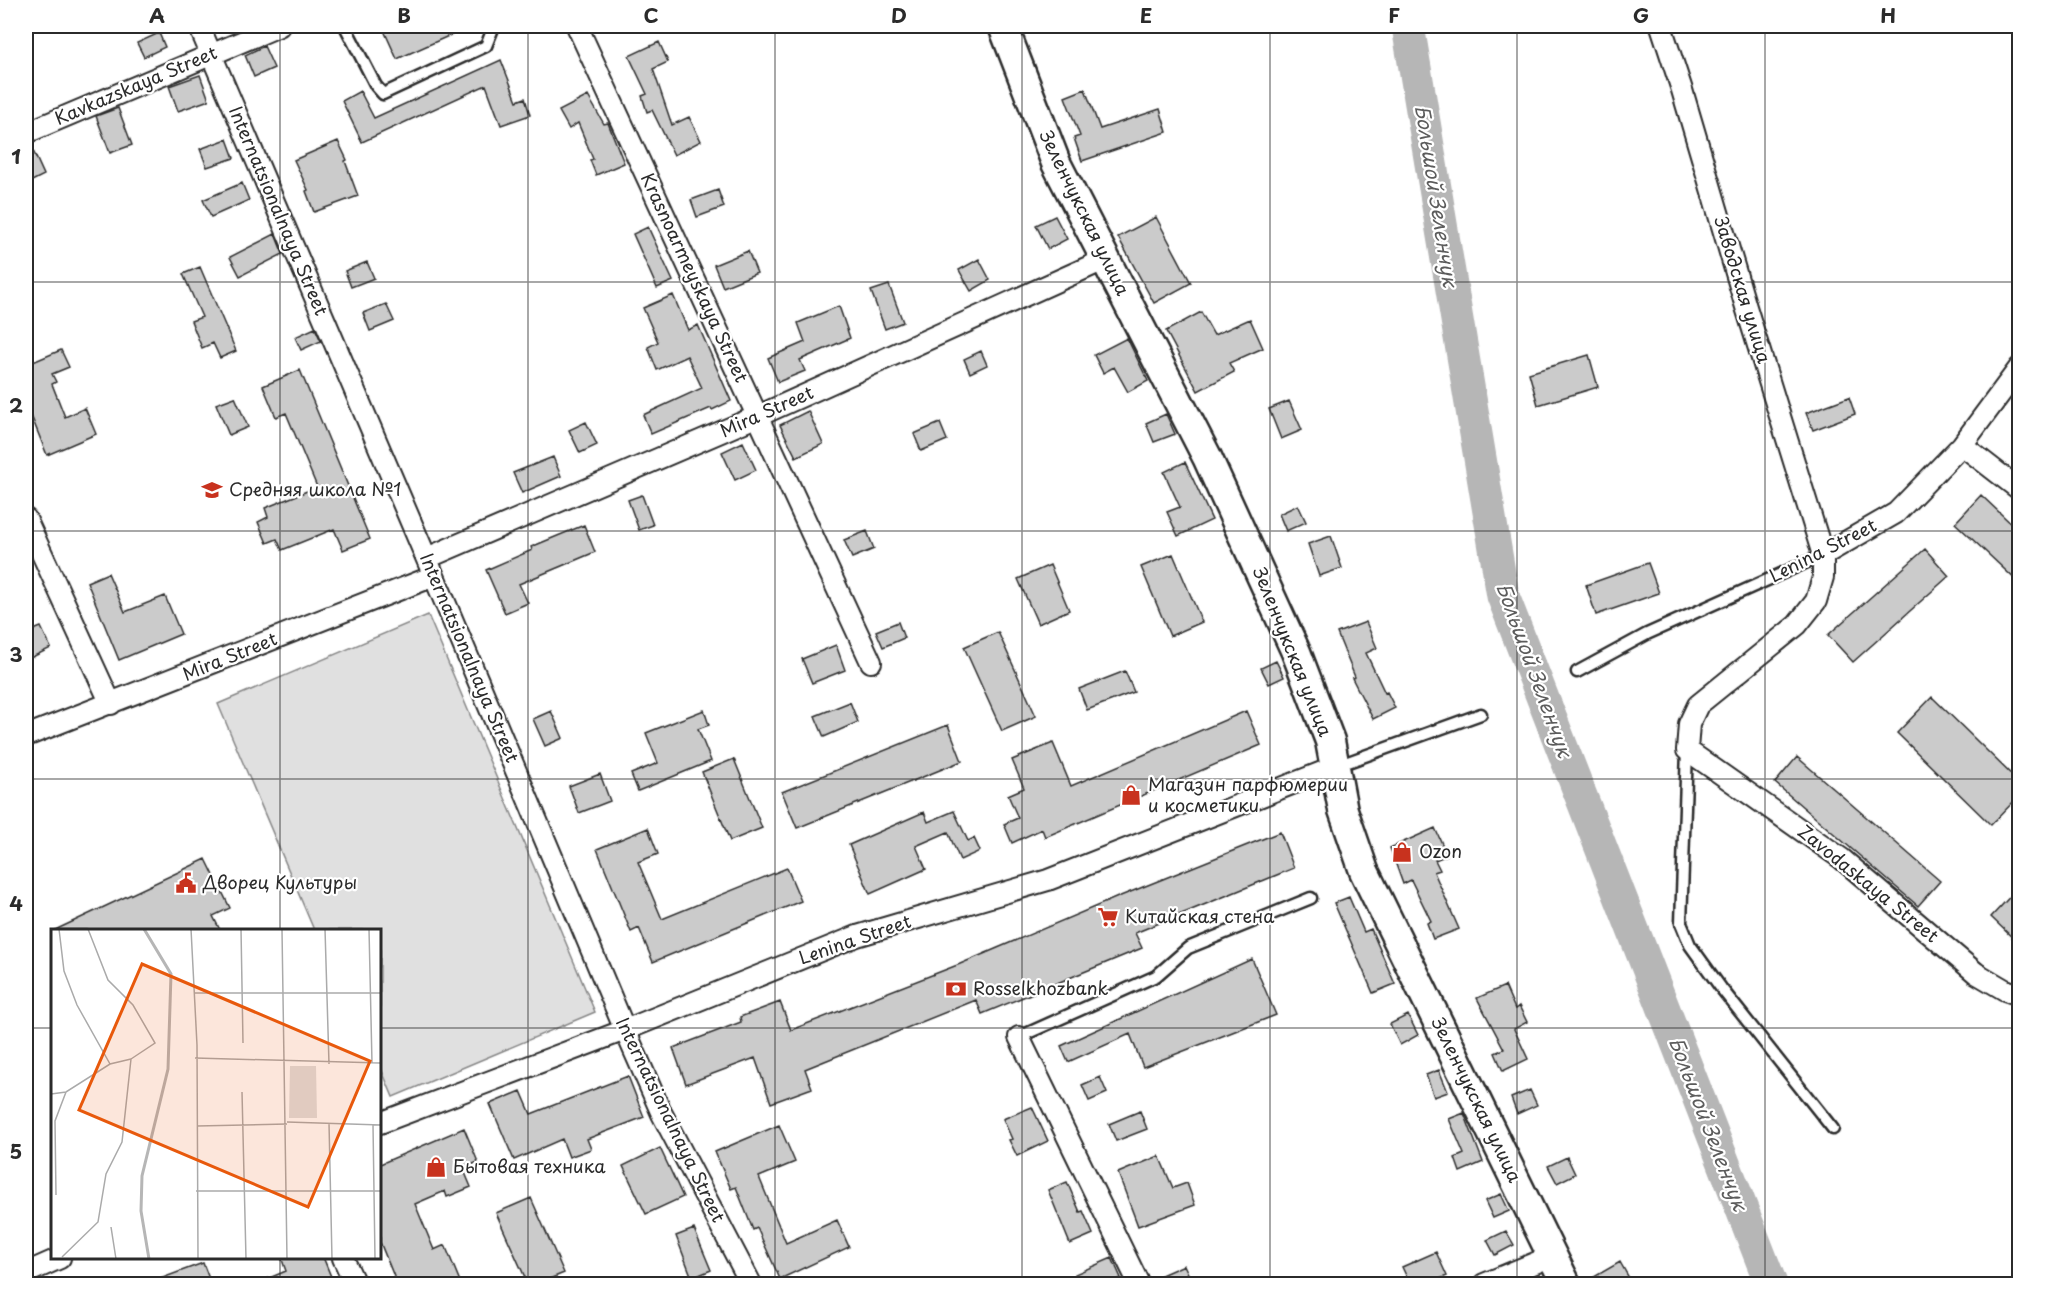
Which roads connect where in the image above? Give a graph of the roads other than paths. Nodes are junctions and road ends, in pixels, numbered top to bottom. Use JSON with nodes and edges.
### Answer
{"nodes":[{"id":1,"x":199,"y":26,"type":"edge"},
{"id":2,"x":279,"y":26,"type":"edge"},
{"id":3,"x":345,"y":26,"type":"edge"},
{"id":4,"x":494,"y":26,"type":"edge"},
{"id":5,"x":578,"y":26,"type":"edge"},
{"id":6,"x":1003,"y":26,"type":"edge"},
{"id":7,"x":1661,"y":26,"type":"edge"},
{"id":8,"x":212,"y":54,"type":"junction"},
{"id":9,"x":26,"y":133,"type":"edge"},
{"id":10,"x":1106,"y":260,"type":"junction"},
{"id":11,"x":2019,"y":367,"type":"edge"},
{"id":12,"x":758,"y":416,"type":"junction"},
{"id":13,"x":1962,"y":445,"type":"junction"},
{"id":14,"x":2019,"y":490,"type":"edge"},
{"id":15,"x":26,"y":519,"type":"edge"},
{"id":16,"x":1823,"y":555,"type":"junction"},
{"id":17,"x":430,"y":567,"type":"junction"},
{"id":18,"x":871,"y":662,"type":"dead end"},
{"id":19,"x":1577,"y":672,"type":"dead end"},
{"id":20,"x":111,"y":704,"type":"junction"},
{"id":21,"x":1481,"y":714,"type":"dead end"},
{"id":22,"x":26,"y":736,"type":"edge"},
{"id":23,"x":1687,"y":750,"type":"junction"},
{"id":24,"x":1335,"y":767,"type":"junction"},
{"id":25,"x":1311,"y":898,"type":"dead end"},
{"id":26,"x":2019,"y":995,"type":"edge"},
{"id":27,"x":625,"y":1030,"type":"junction"},
{"id":28,"x":1019,"y":1037,"type":"joint"},
{"id":29,"x":381,"y":1123,"type":"edge"},
{"id":30,"x":1833,"y":1129,"type":"dead end"},
{"id":31,"x":1552,"y":1256,"type":"junction"},
{"id":32,"x":55,"y":1259,"type":"edge"},
{"id":33,"x":344,"y":1259,"type":"edge"},
{"id":34,"x":26,"y":1272,"type":"edge"},
{"id":35,"x":354,"y":1284,"type":"edge"},
{"id":36,"x":751,"y":1284,"type":"edge"},
{"id":37,"x":1139,"y":1284,"type":"edge"},
{"id":38,"x":1484,"y":1284,"type":"edge"},
{"id":39,"x":1566,"y":1284,"type":"edge"}],
"edges":[{"from":1,"to":8,"type":"street","name":"Internatsionalnaya Street"},
{"from":2,"to":8,"type":"street","name":"Kavkazskaya Street"},
{"from":3,"to":4,"type":"lane"},
{"from":5,"to":12,"type":"street","name":"Krasnoarmeyskaya Street"},
{"from":6,"to":10,"type":"street","name":"Зеленчукская улица"},
{"from":7,"to":16,"type":"street","name":"Заводская улица"},
{"from":8,"to":9,"type":"street","name":"Kavkazskaya Street"},
{"from":8,"to":17,"type":"street","name":"Internatsionalnaya Street"},
{"from":10,"to":12,"type":"street","name":"Mira Street"},
{"from":10,"to":24,"type":"street","name":"Зеленчукская улица"},
{"from":11,"to":13,"type":"street","name":"Lenina Street"},
{"from":12,"to":17,"type":"street","name":"Mira Street"},
{"from":12,"to":18,"type":"street","name":"Krasnoarmeyskaya Street"},
{"from":13,"to":14,"type":"street"},
{"from":13,"to":16,"type":"street","name":"Lenina Street"},
{"from":15,"to":20,"type":"street"},
{"from":16,"to":19,"type":"lane","name":"Lenina Street"},
{"from":16,"to":23,"type":"street"},
{"from":17,"to":20,"type":"street","name":"Mira Street"},
{"from":17,"to":27,"type":"street","name":"Internatsionalnaya Street"},
{"from":20,"to":22,"type":"street","name":"Mira Street"},
{"from":21,"to":24,"type":"lane"},
{"from":23,"to":26,"type":"street","name":"Zavodaskaya Street"},
{"from":23,"to":30,"type":"lane"},
{"from":24,"to":27,"type":"street","name":"Lenina Street"},
{"from":24,"to":31,"type":"street","name":"Зеленчукская улица"},
{"from":25,"to":28,"type":"lane"},
{"from":27,"to":29,"type":"street","name":"Lenina Street"},
{"from":27,"to":36,"type":"street","name":"Internatsionalnaya Street"},
{"from":28,"to":37,"type":"street"},
{"from":31,"to":38,"type":"street"},
{"from":31,"to":39,"type":"street","name":"Зеленчукская улица"},
{"from":32,"to":34,"type":"street"},
{"from":33,"to":35,"type":"street"}]}
